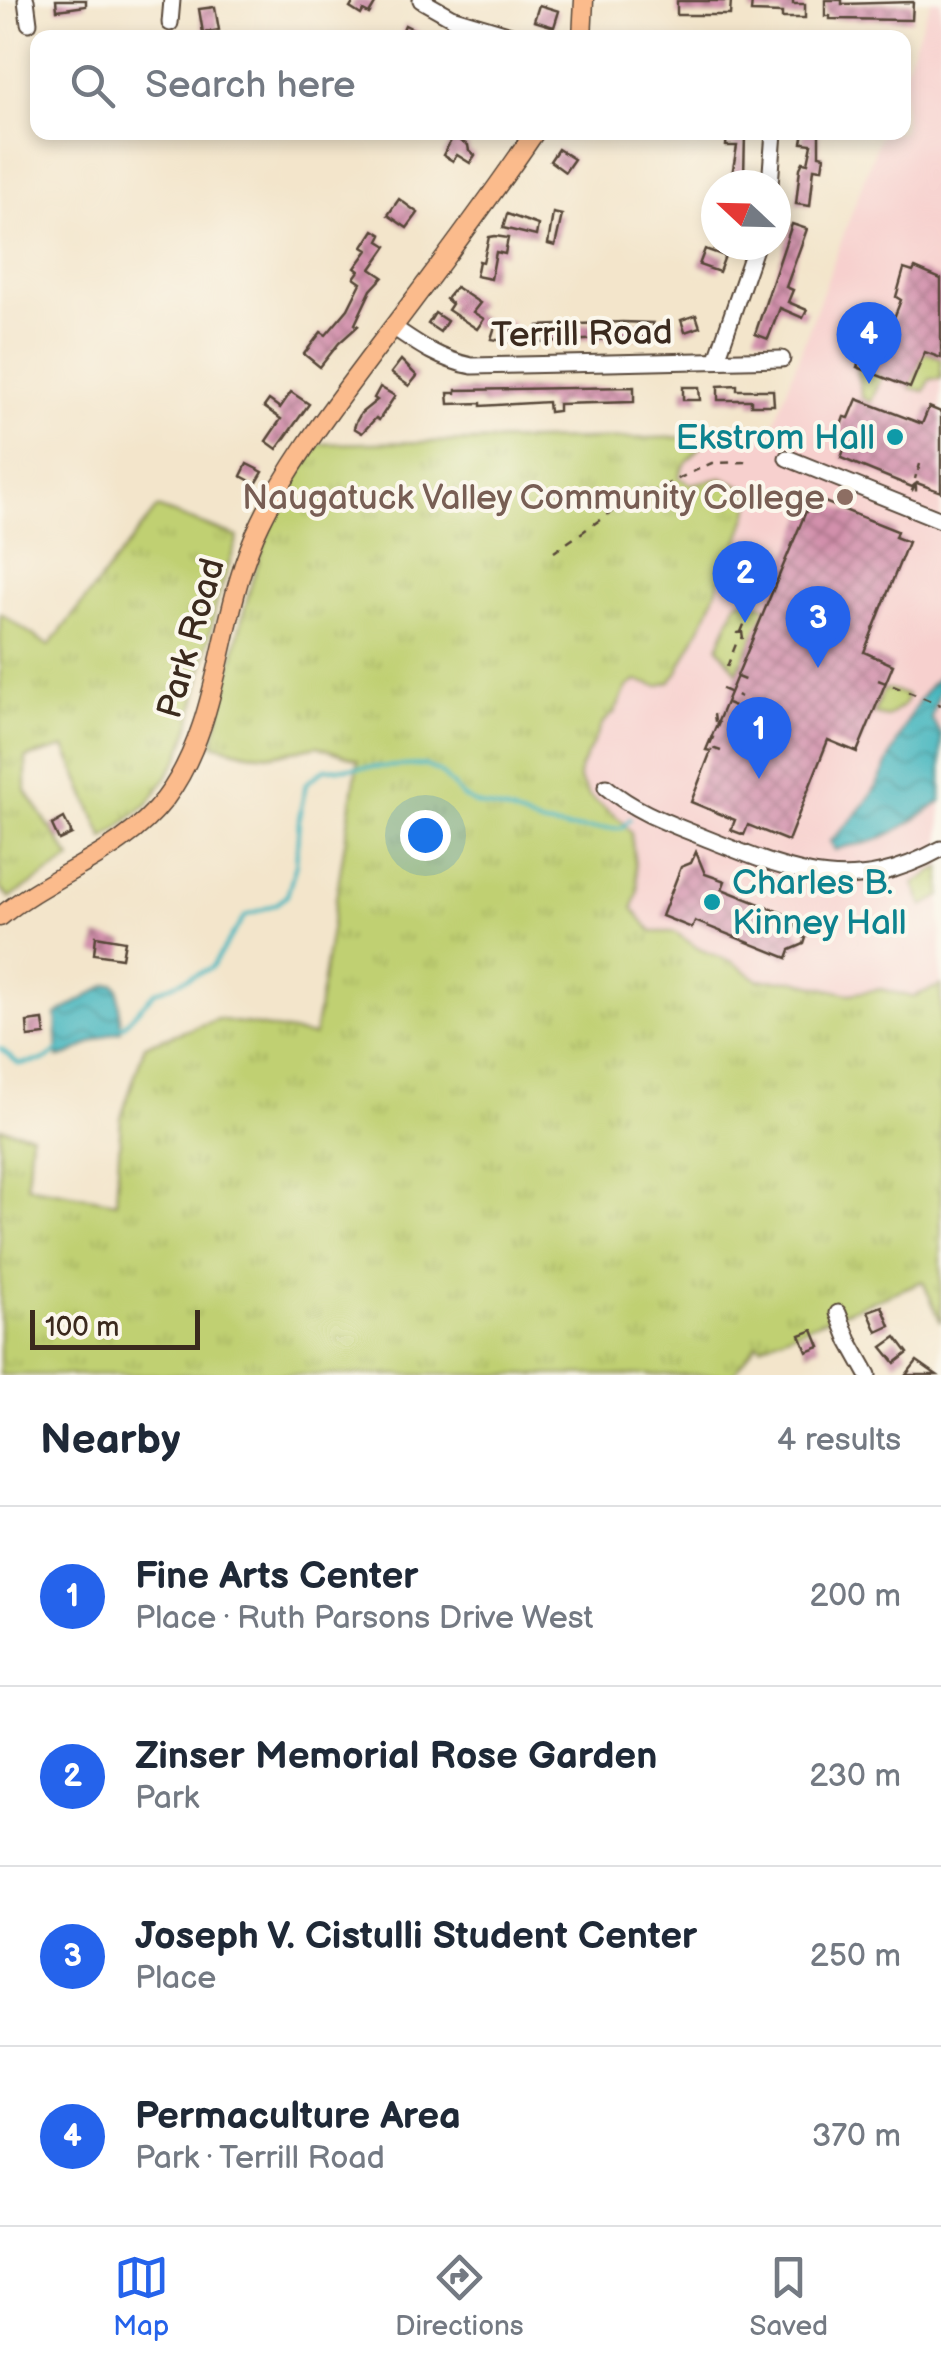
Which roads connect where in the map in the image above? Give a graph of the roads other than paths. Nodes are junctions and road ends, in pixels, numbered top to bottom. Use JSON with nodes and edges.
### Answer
{"nodes":[{"id":1,"x":26,"y":0,"type":"edge"},
{"id":2,"x":172,"y":0,"type":"edge"},
{"id":3,"x":421,"y":0,"type":"edge"},
{"id":4,"x":584,"y":0,"type":"edge"},
{"id":5,"x":170,"y":22,"type":"dead end"},
{"id":6,"x":28,"y":23,"type":"dead end"},
{"id":7,"x":494,"y":30,"type":"edge"},
{"id":8,"x":582,"y":30,"type":"edge"},
{"id":9,"x":529,"y":140,"type":"edge"},
{"id":10,"x":773,"y":140,"type":"edge"},
{"id":11,"x":771,"y":170,"type":"edge"},
{"id":12,"x":751,"y":260,"type":"edge"},
{"id":13,"x":393,"y":327,"type":"junction"},
{"id":14,"x":717,"y":359,"type":"junction"},
{"id":15,"x":782,"y":359,"type":"dead end"},
{"id":16,"x":787,"y":458,"type":"dead end"},
{"id":17,"x":941,"y":520,"type":"edge"},
{"id":18,"x":606,"y":787,"type":"dead end"},
{"id":19,"x":941,"y":849,"type":"edge"},
{"id":20,"x":0,"y":916,"type":"edge"},
{"id":21,"x":838,"y":1313,"type":"dead end"},
{"id":22,"x":868,"y":1375,"type":"edge"}],
"edges":[{"from":1,"to":6,"type":"street"},
{"from":2,"to":5,"type":"street"},
{"from":3,"to":7,"type":"street"},
{"from":4,"to":8,"type":"main road"},
{"from":9,"to":13,"type":"main road","name":"Park Road"},
{"from":10,"to":11,"type":"street"},
{"from":12,"to":14,"type":"street"},
{"from":13,"to":14,"type":"street","name":"Terrill Road"},
{"from":13,"to":20,"type":"main road","name":"Park Road"},
{"from":14,"to":15,"type":"street","name":"Terrill Road"},
{"from":16,"to":17,"type":"street"},
{"from":18,"to":19,"type":"street"},
{"from":21,"to":22,"type":"street"}]}
